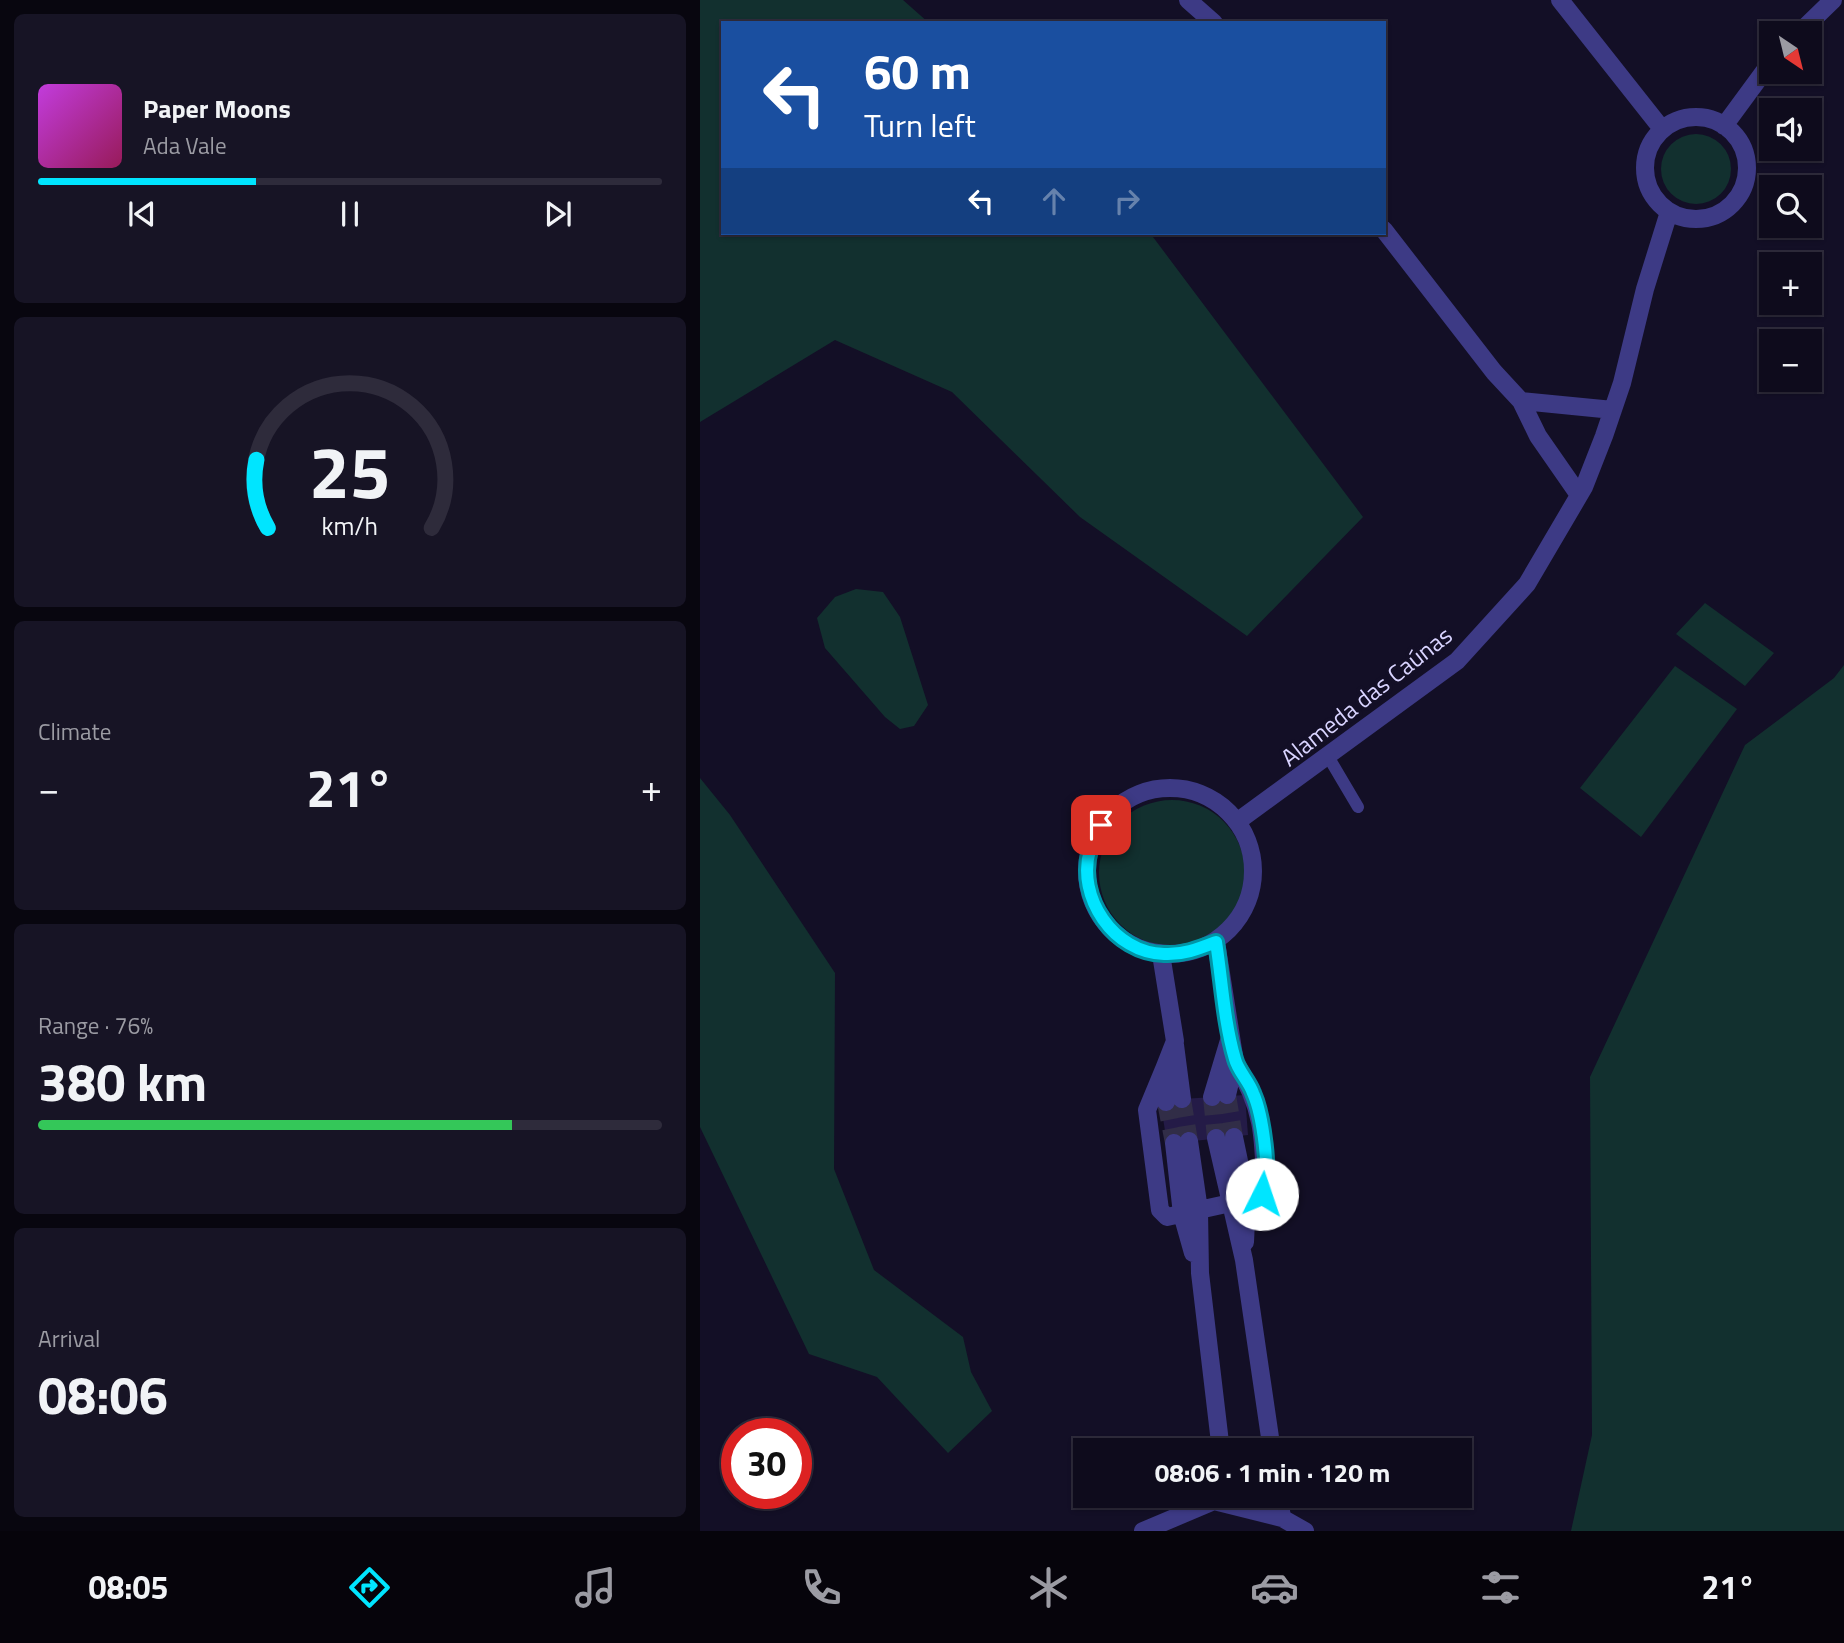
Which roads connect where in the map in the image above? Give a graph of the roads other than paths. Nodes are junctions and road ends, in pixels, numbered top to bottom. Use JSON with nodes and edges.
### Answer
{"nodes":[{"id":1,"x":1188,"y":0,"type":"edge"},
{"id":2,"x":1560,"y":0,"type":"edge"},
{"id":3,"x":1833,"y":0,"type":"edge"},
{"id":4,"x":1212,"y":21,"type":"edge"},
{"id":5,"x":1811,"y":21,"type":"edge"},
{"id":6,"x":1759,"y":78,"type":"edge"},
{"id":7,"x":1724,"y":126,"type":"junction"},
{"id":8,"x":1662,"y":129,"type":"junction"},
{"id":9,"x":1669,"y":212,"type":"junction"},
{"id":10,"x":1386,"y":233,"type":"edge"},
{"id":11,"x":1521,"y":401,"type":"junction"},
{"id":12,"x":1613,"y":410,"type":"junction"},
{"id":13,"x":1579,"y":495,"type":"junction"},
{"id":14,"x":1329,"y":758,"type":"junction"},
{"id":15,"x":1358,"y":807,"type":"dead end"},
{"id":16,"x":1238,"y":821,"type":"junction"},
{"id":17,"x":1216,"y":942,"type":"junction"},
{"id":18,"x":1161,"y":954,"type":"junction"},
{"id":19,"x":1230,"y":1035,"type":"junction"},
{"id":20,"x":1175,"y":1041,"type":"junction"},
{"id":21,"x":1235,"y":1062,"type":"junction"},
{"id":22,"x":1164,"y":1069,"type":"junction"},
{"id":23,"x":1225,"y":1137,"type":"tunnel mouth"},
{"id":24,"x":1181,"y":1142,"type":"tunnel mouth"},
{"id":25,"x":1238,"y":1201,"type":"junction"},
{"id":26,"x":1190,"y":1212,"type":"junction"},
{"id":27,"x":1219,"y":1438,"type":"edge"},
{"id":28,"x":1270,"y":1438,"type":"edge"},
{"id":29,"x":1192,"y":1508,"type":"edge"},
{"id":30,"x":1246,"y":1508,"type":"edge"},
{"id":31,"x":1281,"y":1508,"type":"edge"},
{"id":32,"x":1282,"y":1518,"type":"junction"},
{"id":33,"x":1143,"y":1531,"type":"edge"},
{"id":34,"x":1305,"y":1531,"type":"edge"}],
"edges":[{"from":1,"to":4,"type":"street"},
{"from":2,"to":8,"type":"street"},
{"from":3,"to":5,"type":"street"},
{"from":6,"to":7,"type":"street"},
{"from":7,"to":8,"type":"street"},
{"from":7,"to":9,"type":"street"},
{"from":8,"to":9,"type":"street"},
{"from":9,"to":12,"type":"street","name":"Alameda das Caúnas"},
{"from":10,"to":11,"type":"street"},
{"from":11,"to":12,"type":"street"},
{"from":11,"to":13,"type":"street"},
{"from":12,"to":13,"type":"street","name":"Alameda das Caúnas"},
{"from":13,"to":14,"type":"street","name":"Alameda das Caúnas"},
{"from":14,"to":15,"type":"lane"},
{"from":14,"to":16,"type":"street","name":"Alameda das Caúnas"},
{"from":16,"to":17,"type":"street"},
{"from":16,"to":18,"type":"street"},
{"from":17,"to":18,"type":"street"},
{"from":17,"to":19,"type":"street"},
{"from":18,"to":20,"type":"street"},
{"from":19,"to":21,"type":"street"},
{"from":19,"to":21,"type":"street"},
{"from":20,"to":22,"type":"street"},
{"from":20,"to":22,"type":"street"},
{"from":21,"to":25,"type":"street"},
{"from":22,"to":26,"type":"street"},
{"from":23,"to":25,"type":"street"},
{"from":24,"to":26,"type":"street"},
{"from":25,"to":26,"type":"street"},
{"from":25,"to":28,"type":"street"},
{"from":26,"to":27,"type":"street"},
{"from":29,"to":33,"type":"street"},
{"from":30,"to":32,"type":"street"},
{"from":31,"to":32,"type":"street"},
{"from":32,"to":34,"type":"street"}]}
